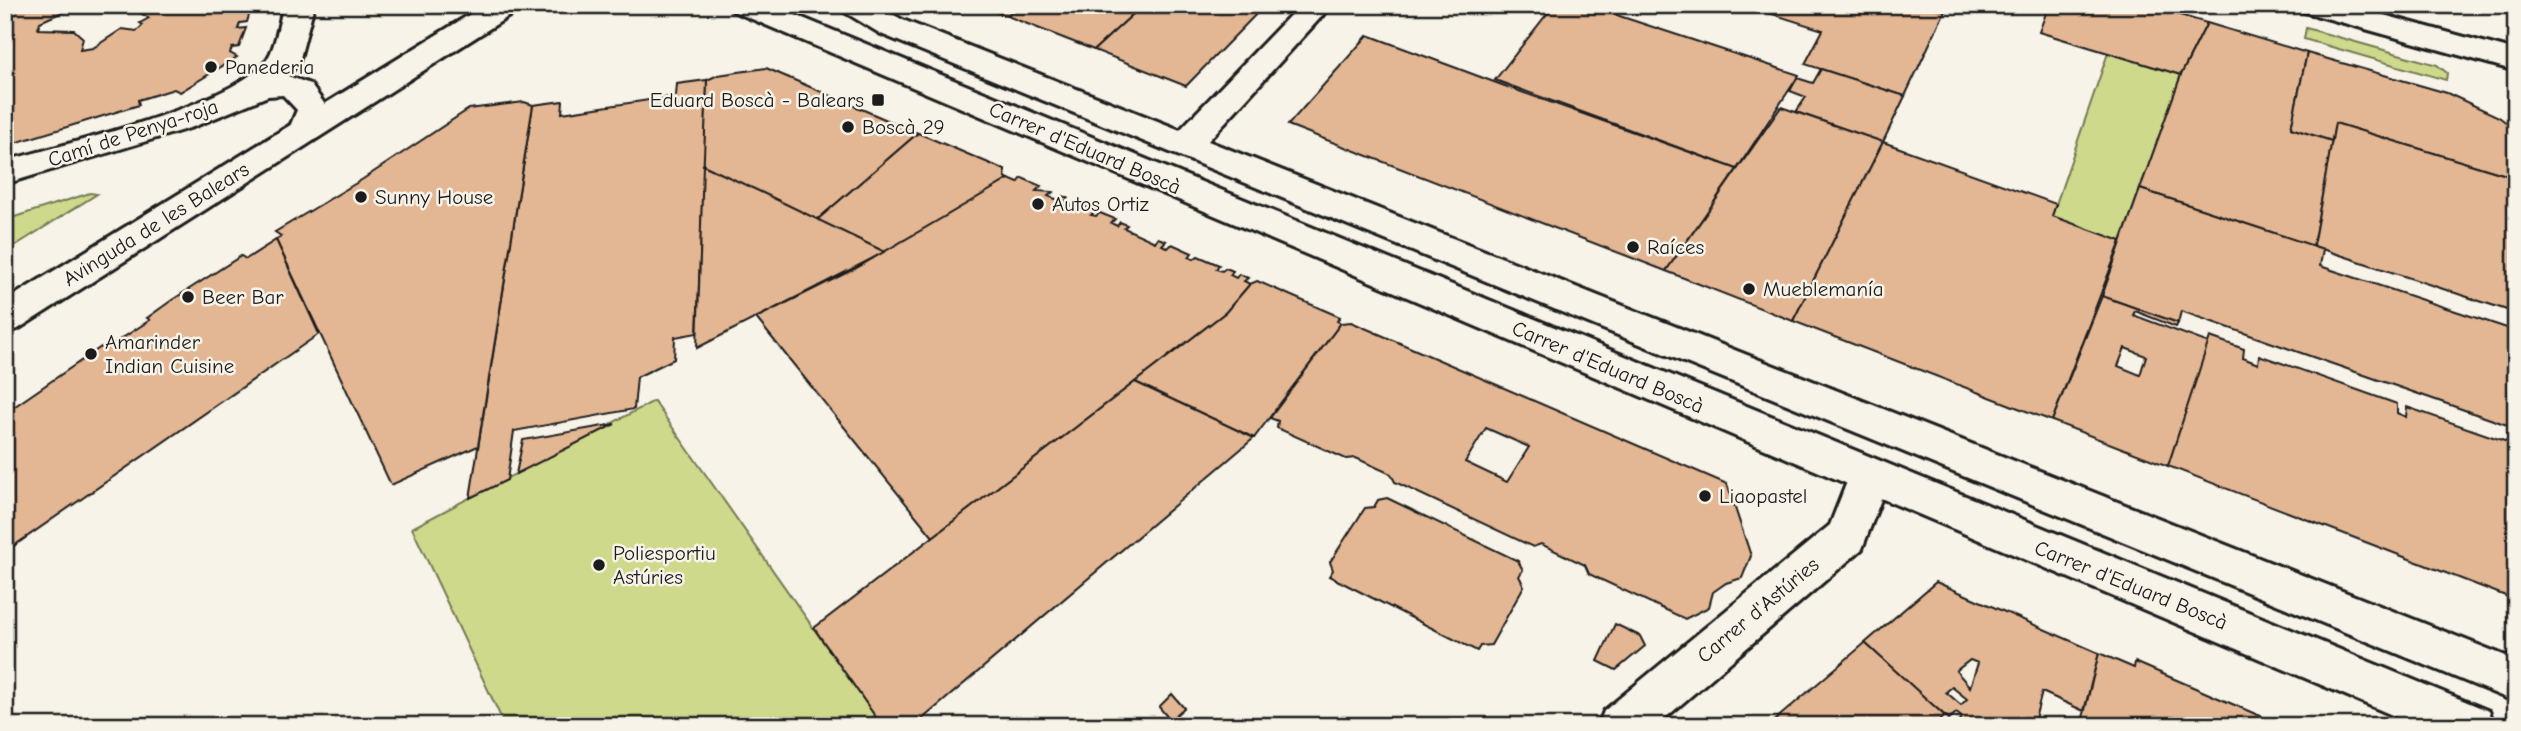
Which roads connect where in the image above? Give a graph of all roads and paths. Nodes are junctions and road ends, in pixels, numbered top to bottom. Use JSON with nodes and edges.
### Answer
{"nodes":[{"id":1,"x":299,"y":5,"type":"edge"},
{"id":2,"x":506,"y":5,"type":"edge"},
{"id":3,"x":744,"y":5,"type":"edge"},
{"id":4,"x":854,"y":5,"type":"edge"},
{"id":5,"x":1317,"y":5,"type":"edge"},
{"id":6,"x":2312,"y":5,"type":"edge"},
{"id":7,"x":2516,"y":61,"type":"edge"},
{"id":8,"x":259,"y":87,"type":"junction"},
{"id":9,"x":306,"y":129,"type":"junction"},
{"id":10,"x":1185,"y":145,"type":"junction"},
{"id":11,"x":5,"y":173,"type":"edge"},
{"id":12,"x":5,"y":319,"type":"edge"},
{"id":13,"x":1870,"y":477,"type":"junction"},
{"id":14,"x":2516,"y":681,"type":"edge"},
{"id":15,"x":1621,"y":726,"type":"edge"},
{"id":16,"x":2472,"y":726,"type":"edge"}],
"edges":[{"from":1,"to":8,"type":"main road"},
{"from":2,"to":9,"type":"main road","name":"Avinguda de les Balears"},
{"from":3,"to":13,"type":"main road","name":"Carrer d'Eduard Boscà"},
{"from":4,"to":10,"type":"main road","name":"Carrer d'Eduard Boscà"},
{"from":5,"to":10,"type":"main road"},
{"from":6,"to":7,"type":"main road"},
{"from":8,"to":9,"type":"main road"},
{"from":8,"to":11,"type":"main road","name":"Camí de Penya-roja"},
{"from":9,"to":12,"type":"main road","name":"Avinguda de les Balears"},
{"from":10,"to":14,"type":"main road","name":"Carrer d'Eduard Boscà"},
{"from":13,"to":15,"type":"main road","name":"Carrer d'Astúries"},
{"from":13,"to":16,"type":"main road","name":"Carrer d'Eduard Boscà"}]}
